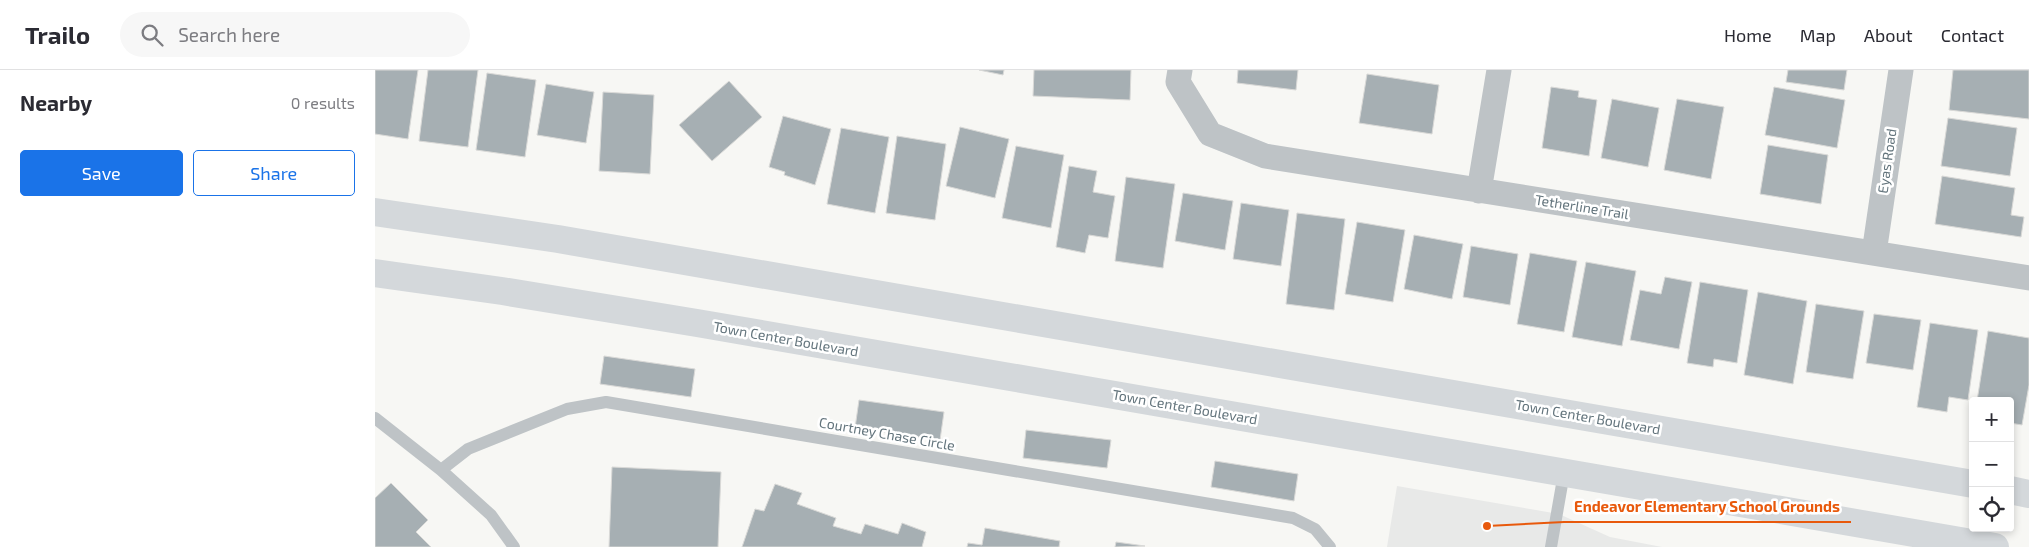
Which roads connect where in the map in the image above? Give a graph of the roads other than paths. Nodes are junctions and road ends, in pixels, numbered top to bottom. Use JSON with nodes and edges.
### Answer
{"nodes":[{"id":1,"x":1180,"y":70,"type":"edge"},
{"id":2,"x":1499,"y":70,"type":"edge"},
{"id":3,"x":1901,"y":70,"type":"edge"},
{"id":4,"x":1479,"y":191,"type":"junction"},
{"id":5,"x":375,"y":212,"type":"edge"},
{"id":6,"x":1874,"y":253,"type":"junction"},
{"id":7,"x":375,"y":273,"type":"edge"},
{"id":8,"x":2029,"y":278,"type":"edge"},
{"id":9,"x":375,"y":418,"type":"edge"},
{"id":10,"x":441,"y":470,"type":"junction"},
{"id":11,"x":1564,"y":473,"type":"junction"},
{"id":12,"x":1969,"y":483,"type":"edge"},
{"id":13,"x":2014,"y":491,"type":"edge"},
{"id":14,"x":2029,"y":494,"type":"edge"},
{"id":15,"x":513,"y":547,"type":"edge"},
{"id":16,"x":1330,"y":547,"type":"edge"},
{"id":17,"x":1551,"y":547,"type":"edge"},
{"id":18,"x":1995,"y":547,"type":"edge"}],
"edges":[{"from":1,"to":4,"type":"street","name":"Tetherline Trail"},
{"from":2,"to":4,"type":"street"},
{"from":3,"to":6,"type":"street","name":"Eyas Road"},
{"from":4,"to":6,"type":"street","name":"Tetherline Trail"},
{"from":5,"to":12,"type":"main road","name":"Town Center Boulevard"},
{"from":6,"to":8,"type":"street","name":"Tetherline Trail"},
{"from":7,"to":11,"type":"main road","name":"Town Center Boulevard"},
{"from":9,"to":10,"type":"lane"},
{"from":10,"to":15,"type":"lane"},
{"from":10,"to":16,"type":"lane","name":"Courtney Chase Circle"},
{"from":11,"to":17,"type":"lane"},
{"from":11,"to":18,"type":"main road","name":"Town Center Boulevard"},
{"from":13,"to":14,"type":"main road"}]}
